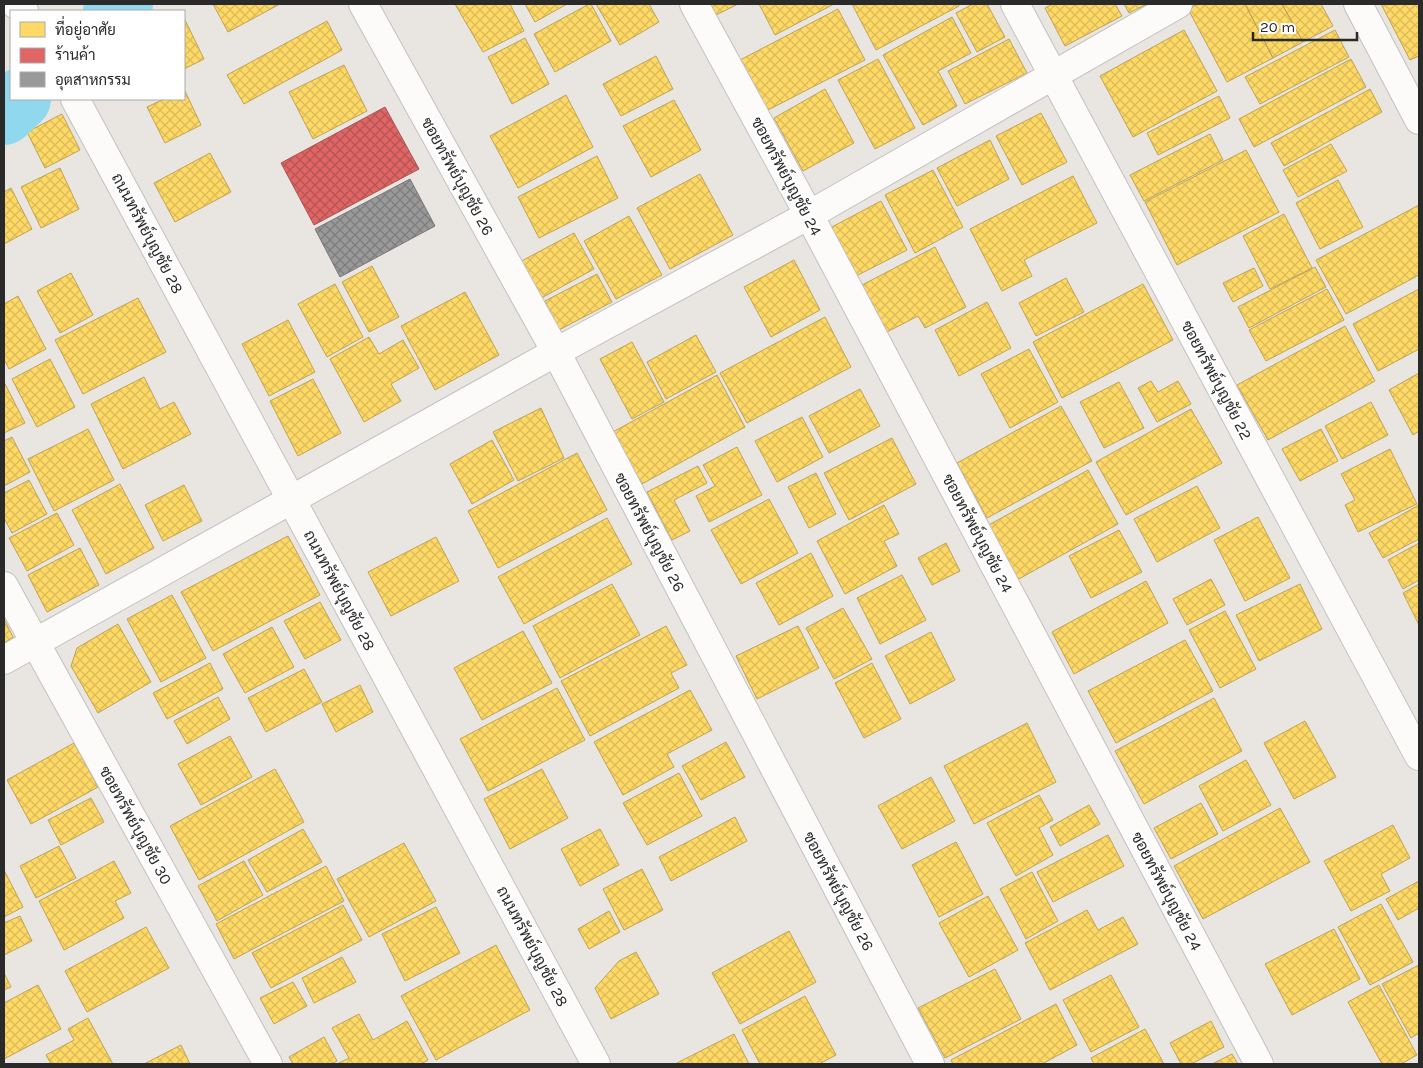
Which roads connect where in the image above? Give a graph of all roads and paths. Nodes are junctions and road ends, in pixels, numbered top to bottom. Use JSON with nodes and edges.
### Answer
{"nodes":[{"id":1,"x":363,"y":4,"type":"edge"},
{"id":2,"x":694,"y":4,"type":"edge"},
{"id":3,"x":1015,"y":4,"type":"edge"},
{"id":4,"x":1178,"y":4,"type":"edge"},
{"id":5,"x":1358,"y":4,"type":"edge"},
{"id":6,"x":1053,"y":75,"type":"junction"},
{"id":7,"x":79,"y":107,"type":"edge"},
{"id":8,"x":1419,"y":120,"type":"edge"},
{"id":9,"x":809,"y":214,"type":"junction"},
{"id":10,"x":556,"y":352,"type":"junction"},
{"id":11,"x":291,"y":499,"type":"junction"},
{"id":12,"x":4,"y":586,"type":"edge"},
{"id":13,"x":36,"y":642,"type":"junction"},
{"id":14,"x":4,"y":660,"type":"edge"},
{"id":15,"x":1419,"y":756,"type":"edge"},
{"id":16,"x":268,"y":1064,"type":"edge"},
{"id":17,"x":596,"y":1064,"type":"edge"},
{"id":18,"x":930,"y":1064,"type":"edge"},
{"id":19,"x":1259,"y":1064,"type":"edge"}],
"edges":[{"from":1,"to":10,"type":"street","name":"ซอยทรัพย์บุญชัย 26"},
{"from":2,"to":9,"type":"street","name":"ซอยทรัพย์บุญชัย 24"},
{"from":3,"to":6,"type":"street","name":"ซอยทรัพย์บุญชัย 22"},
{"from":4,"to":6,"type":"street"},
{"from":5,"to":8,"type":"street"},
{"from":6,"to":9,"type":"street"},
{"from":6,"to":15,"type":"street","name":"ซอยทรัพย์บุญชัย 22"},
{"from":7,"to":11,"type":"street","name":"ถนนทรัพย์บุญชัย 28"},
{"from":9,"to":10,"type":"street"},
{"from":9,"to":19,"type":"street","name":"ซอยทรัพย์บุญชัย 24"},
{"from":10,"to":11,"type":"street"},
{"from":10,"to":18,"type":"street","name":"ซอยทรัพย์บุญชัย 26"},
{"from":11,"to":13,"type":"street"},
{"from":11,"to":17,"type":"street","name":"ถนนทรัพย์บุญชัย 28"},
{"from":12,"to":13,"type":"street","name":"ซอยทรัพย์บุญชัย 30"},
{"from":13,"to":14,"type":"street"},
{"from":13,"to":16,"type":"street","name":"ซอยทรัพย์บุญชัย 30"}]}
